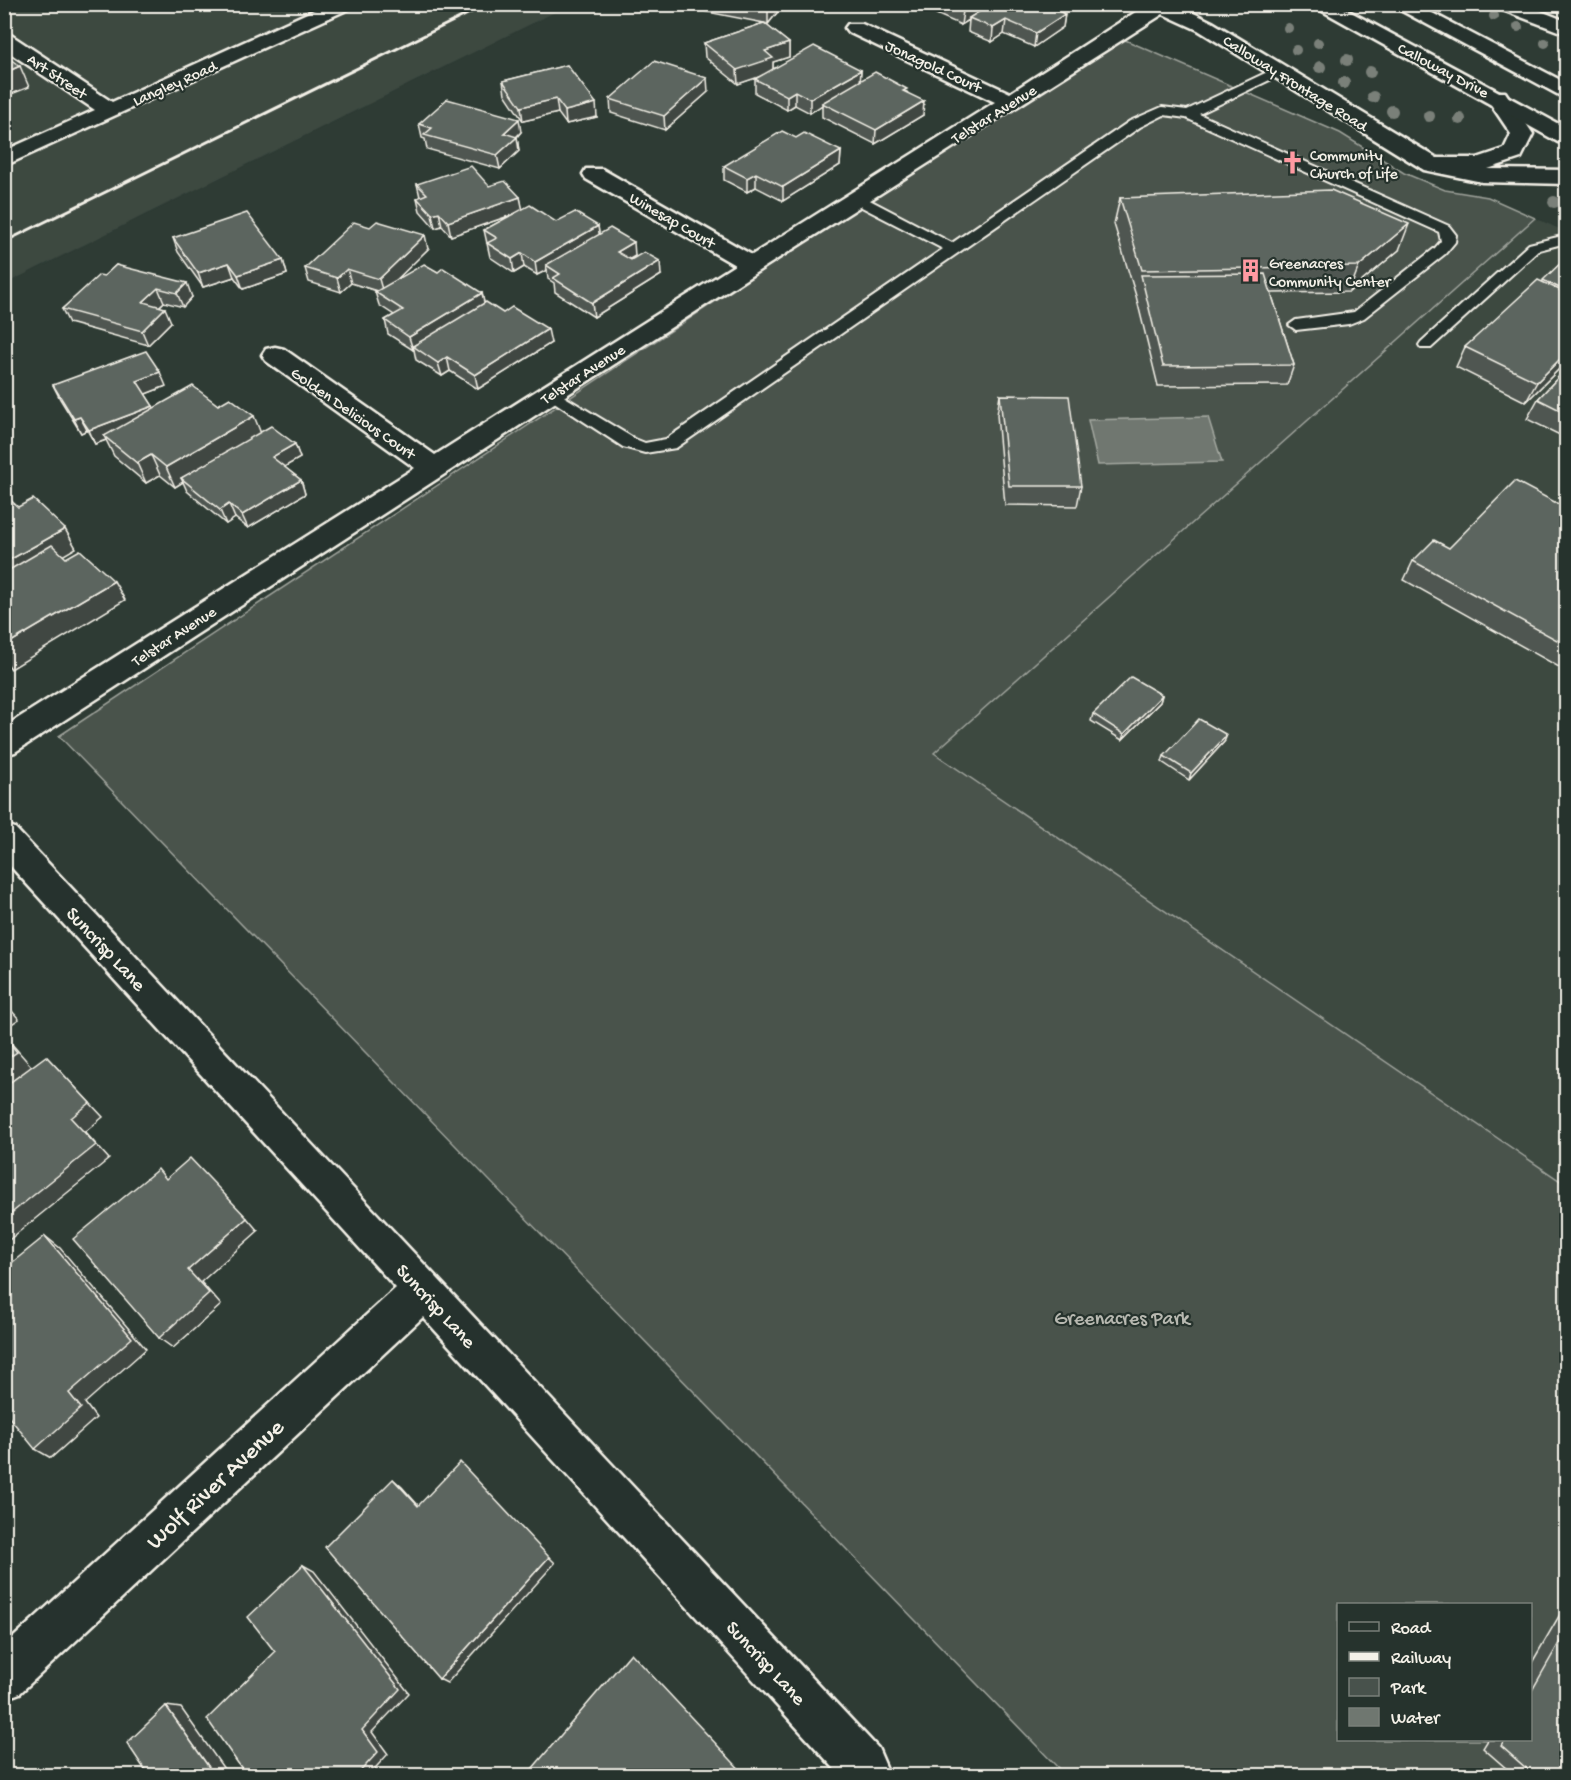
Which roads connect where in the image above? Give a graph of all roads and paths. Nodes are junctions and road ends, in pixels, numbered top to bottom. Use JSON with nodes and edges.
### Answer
{"nodes":[{"id":1,"x":344,"y":4,"type":"edge"},
{"id":2,"x":1320,"y":4,"type":"edge"},
{"id":3,"x":1399,"y":4,"type":"edge"},
{"id":4,"x":1504,"y":4,"type":"edge"},
{"id":5,"x":1160,"y":5,"type":"edge"},
{"id":6,"x":855,"y":28,"type":"dead end"},
{"id":7,"x":1566,"y":28,"type":"edge"},
{"id":8,"x":4,"y":39,"type":"edge"},
{"id":9,"x":1278,"y":71,"type":"junction"},
{"id":10,"x":1566,"y":91,"type":"edge"},
{"id":11,"x":1497,"y":97,"type":"junction"},
{"id":12,"x":1012,"y":102,"type":"junction"},
{"id":13,"x":111,"y":111,"type":"junction"},
{"id":14,"x":1190,"y":114,"type":"junction"},
{"id":15,"x":1566,"y":137,"type":"edge"},
{"id":16,"x":4,"y":159,"type":"edge"},
{"id":17,"x":1432,"y":165,"type":"junction"},
{"id":18,"x":594,"y":174,"type":"dead end"},
{"id":19,"x":1566,"y":177,"type":"edge"},
{"id":20,"x":857,"y":199,"type":"junction"},
{"id":21,"x":1566,"y":239,"type":"edge"},
{"id":22,"x":953,"y":249,"type":"junction"},
{"id":23,"x":752,"y":265,"type":"junction"},
{"id":24,"x":1296,"y":325,"type":"dead end"},
{"id":25,"x":1426,"y":345,"type":"dead end"},
{"id":26,"x":275,"y":355,"type":"dead end"},
{"id":27,"x":550,"y":394,"type":"junction"},
{"id":28,"x":434,"y":468,"type":"junction"},
{"id":29,"x":4,"y":743,"type":"edge"},
{"id":30,"x":4,"y":837,"type":"edge"},
{"id":31,"x":423,"y":1290,"type":"junction"},
{"id":32,"x":4,"y":1677,"type":"edge"},
{"id":33,"x":867,"y":1776,"type":"edge"}],
"edges":[{"from":1,"to":13,"type":"street","name":"Langley Road"},
{"from":2,"to":11,"type":"street","name":"Calloway Drive"},
{"from":3,"to":10,"type":"street","name":"Calloway Drive"},
{"from":4,"to":7,"type":"street"},
{"from":5,"to":9,"type":"street","name":"Calloway Frontage Road"},
{"from":5,"to":12,"type":"street","name":"Telstar Avenue"},
{"from":6,"to":12,"type":"street","name":"Jonagold Court"},
{"from":8,"to":13,"type":"street","name":"Art Street"},
{"from":9,"to":14,"type":"lane"},
{"from":9,"to":17,"type":"street","name":"Calloway Frontage Road"},
{"from":11,"to":15,"type":"street","name":"Calloway Drive"},
{"from":11,"to":17,"type":"street"},
{"from":12,"to":20,"type":"street","name":"Telstar Avenue"},
{"from":13,"to":16,"type":"street","name":"Langley Road"},
{"from":14,"to":22,"type":"lane"},
{"from":14,"to":24,"type":"lane"},
{"from":17,"to":19,"type":"street","name":"Calloway Frontage Road"},
{"from":18,"to":23,"type":"street","name":"Winesap Court"},
{"from":20,"to":22,"type":"lane"},
{"from":20,"to":23,"type":"street","name":"Telstar Avenue"},
{"from":21,"to":25,"type":"lane"},
{"from":22,"to":27,"type":"lane"},
{"from":23,"to":27,"type":"street","name":"Telstar Avenue"},
{"from":26,"to":28,"type":"street","name":"Golden Delicious Court"},
{"from":27,"to":28,"type":"street","name":"Telstar Avenue"},
{"from":28,"to":29,"type":"street","name":"Telstar Avenue"},
{"from":30,"to":31,"type":"street","name":"Suncrisp Lane"},
{"from":31,"to":32,"type":"street","name":"Wolf River Avenue"},
{"from":31,"to":33,"type":"street","name":"Suncrisp Lane"}]}
